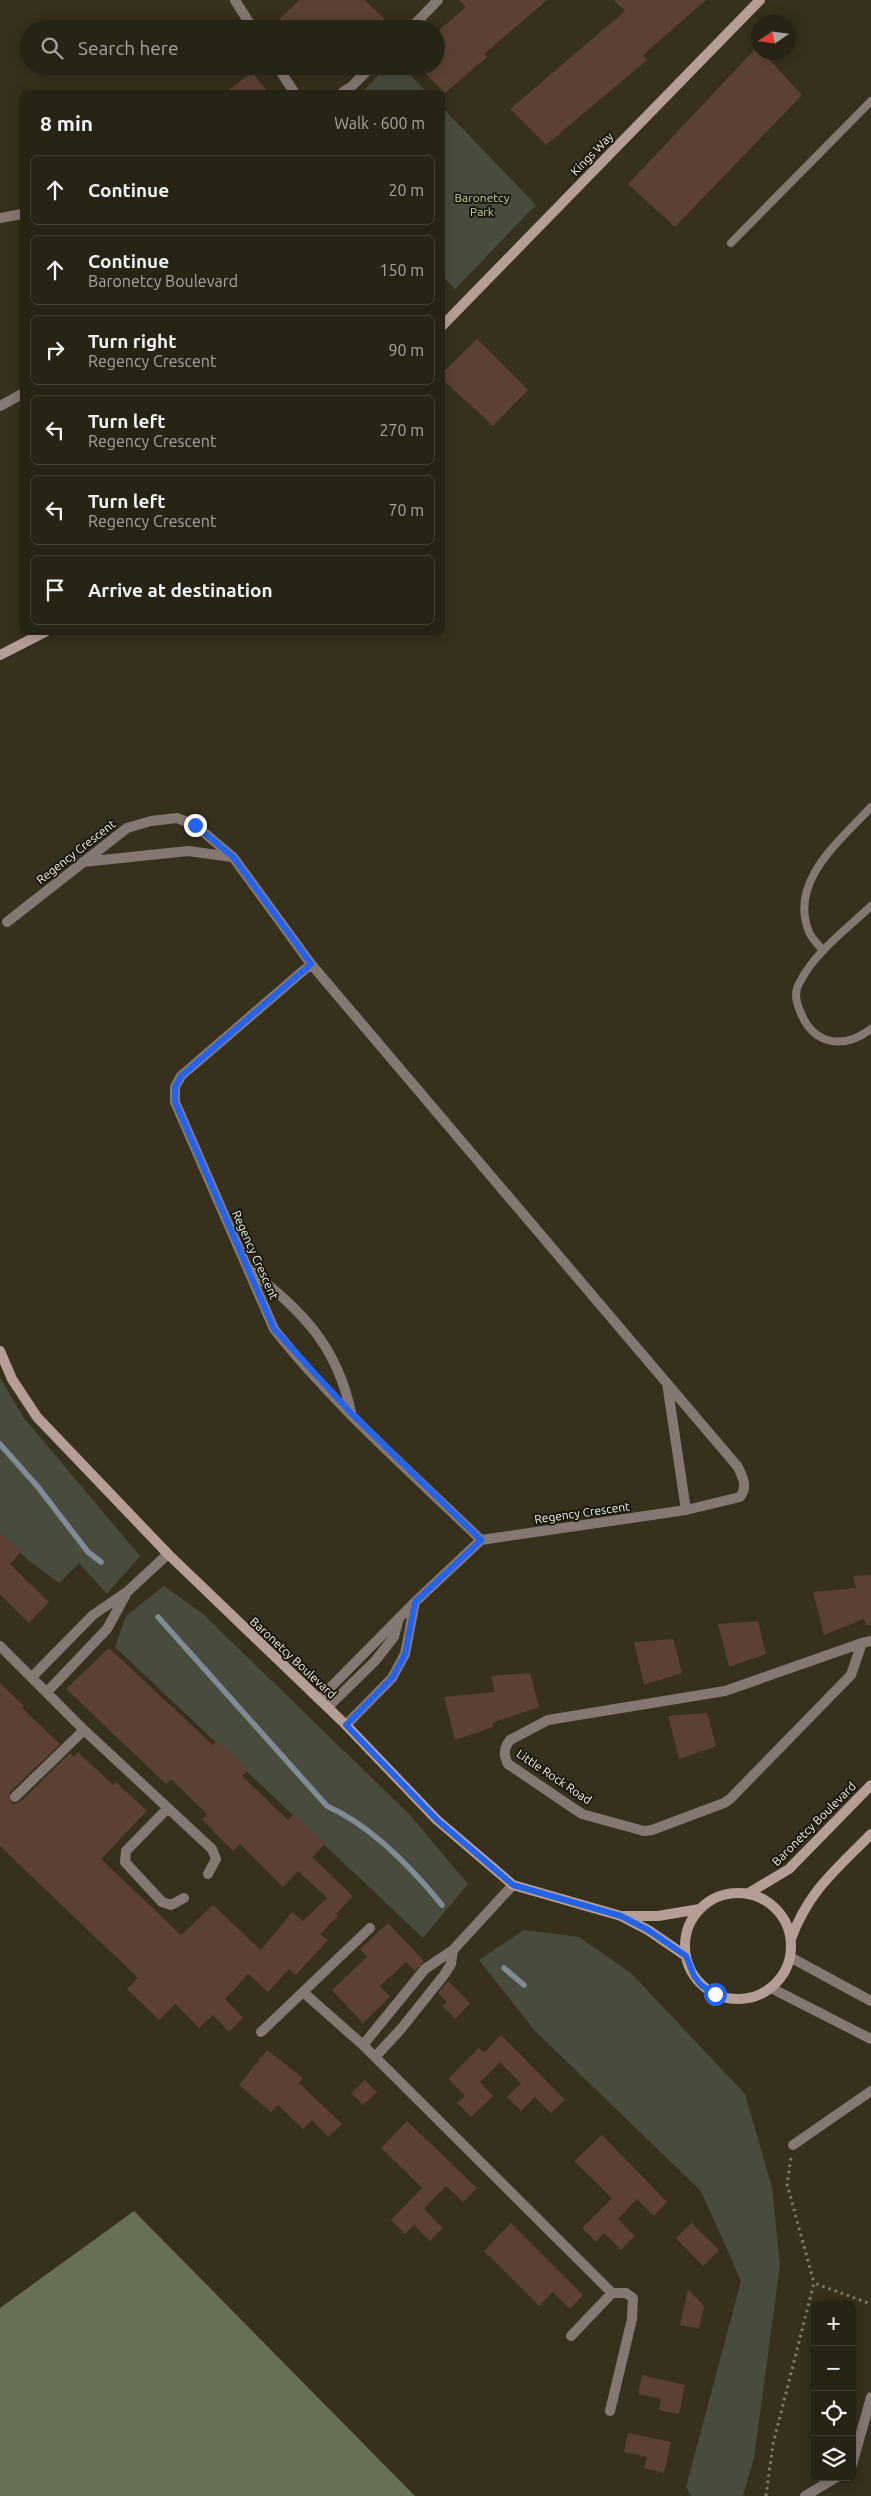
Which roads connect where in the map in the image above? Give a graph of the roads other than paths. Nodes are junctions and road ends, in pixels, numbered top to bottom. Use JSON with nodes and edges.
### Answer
{"nodes":[{"id":1,"x":235,"y":0,"type":"edge"},
{"id":2,"x":438,"y":0,"type":"edge"},
{"id":3,"x":760,"y":0,"type":"edge"},
{"id":4,"x":247,"y":20,"type":"edge"},
{"id":5,"x":419,"y":20,"type":"edge"},
{"id":6,"x":283,"y":75,"type":"edge"},
{"id":7,"x":363,"y":75,"type":"edge"},
{"id":8,"x":293,"y":90,"type":"edge"},
{"id":9,"x":347,"y":90,"type":"edge"},
{"id":10,"x":871,"y":101,"type":"edge"},
{"id":11,"x":864,"y":108,"type":"junction"},
{"id":12,"x":871,"y":114,"type":"edge"},
{"id":13,"x":20,"y":214,"type":"edge"},
{"id":14,"x":0,"y":218,"type":"edge"},
{"id":15,"x":731,"y":243,"type":"dead end"},
{"id":16,"x":445,"y":323,"type":"edge"},
{"id":17,"x":20,"y":395,"type":"edge"},
{"id":18,"x":0,"y":406,"type":"edge"},
{"id":19,"x":38,"y":635,"type":"edge"},
{"id":20,"x":0,"y":655,"type":"edge"},
{"id":21,"x":871,"y":807,"type":"edge"},
{"id":22,"x":233,"y":857,"type":"junction"},
{"id":23,"x":83,"y":862,"type":"junction"},
{"id":24,"x":871,"y":906,"type":"edge"},
{"id":25,"x":7,"y":922,"type":"dead end"},
{"id":26,"x":823,"y":951,"type":"junction"},
{"id":27,"x":311,"y":964,"type":"junction"},
{"id":28,"x":871,"y":1029,"type":"edge"},
{"id":29,"x":247,"y":1267,"type":"junction"},
{"id":30,"x":0,"y":1351,"type":"edge"},
{"id":31,"x":667,"y":1382,"type":"junction"},
{"id":32,"x":351,"y":1413,"type":"junction"},
{"id":33,"x":686,"y":1510,"type":"junction"},
{"id":34,"x":481,"y":1540,"type":"junction"},
{"id":35,"x":168,"y":1554,"type":"junction"},
{"id":36,"x":128,"y":1591,"type":"junction"},
{"id":37,"x":415,"y":1602,"type":"junction"},
{"id":38,"x":400,"y":1617,"type":"junction"},
{"id":39,"x":866,"y":1642,"type":"edge"},
{"id":40,"x":2,"y":1651,"type":"edge"},
{"id":41,"x":32,"y":1677,"type":"junction"},
{"id":42,"x":47,"y":1692,"type":"junction"},
{"id":43,"x":319,"y":1699,"type":"junction"},
{"id":44,"x":328,"y":1707,"type":"junction"},
{"id":45,"x":346,"y":1725,"type":"junction"},
{"id":46,"x":84,"y":1730,"type":"junction"},
{"id":47,"x":871,"y":1785,"type":"edge"},
{"id":48,"x":16,"y":1797,"type":"dead end"},
{"id":49,"x":166,"y":1809,"type":"junction"},
{"id":50,"x":871,"y":1834,"type":"edge"},
{"id":51,"x":208,"y":1874,"type":"dead end"},
{"id":52,"x":513,"y":1885,"type":"junction"},
{"id":53,"x":747,"y":1894,"type":"junction"},
{"id":54,"x":184,"y":1898,"type":"dead end"},
{"id":55,"x":700,"y":1909,"type":"junction"},
{"id":56,"x":621,"y":1916,"type":"junction"},
{"id":57,"x":370,"y":1928,"type":"dead end"},
{"id":58,"x":791,"y":1939,"type":"junction"},
{"id":59,"x":453,"y":1950,"type":"junction"},
{"id":60,"x":686,"y":1956,"type":"junction"},
{"id":61,"x":790,"y":1957,"type":"junction"},
{"id":62,"x":771,"y":1988,"type":"junction"},
{"id":63,"x":303,"y":1992,"type":"junction"},
{"id":64,"x":871,"y":2001,"type":"edge"},
{"id":65,"x":261,"y":2032,"type":"dead end"},
{"id":66,"x":871,"y":2039,"type":"edge"},
{"id":67,"x":363,"y":2045,"type":"junction"},
{"id":68,"x":375,"y":2057,"type":"junction"},
{"id":69,"x":871,"y":2091,"type":"edge"},
{"id":70,"x":793,"y":2145,"type":"road end"},
{"id":71,"x":612,"y":2293,"type":"junction"},
{"id":72,"x":571,"y":2336,"type":"dead end"},
{"id":73,"x":871,"y":2397,"type":"edge"},
{"id":74,"x":610,"y":2411,"type":"dead end"},
{"id":75,"x":856,"y":2451,"type":"edge"},
{"id":76,"x":830,"y":2481,"type":"edge"},
{"id":77,"x":805,"y":2496,"type":"edge"}],
"edges":[{"from":1,"to":4,"type":"street"},
{"from":2,"to":5,"type":"street"},
{"from":3,"to":16,"type":"street","name":"Kings Way"},
{"from":6,"to":8,"type":"street"},
{"from":7,"to":9,"type":"street"},
{"from":10,"to":11,"type":"lane"},
{"from":11,"to":12,"type":"lane"},
{"from":11,"to":15,"type":"lane"},
{"from":13,"to":14,"type":"street"},
{"from":17,"to":18,"type":"street"},
{"from":19,"to":20,"type":"street"},
{"from":21,"to":26,"type":"lane"},
{"from":22,"to":23,"type":"street"},
{"from":22,"to":23,"type":"street","name":"Regency Crescent"},
{"from":22,"to":27,"type":"street","name":"Regency Crescent"},
{"from":23,"to":25,"type":"street","name":"Regency Crescent"},
{"from":24,"to":26,"type":"lane"},
{"from":26,"to":28,"type":"lane"},
{"from":27,"to":29,"type":"street","name":"Regency Crescent"},
{"from":27,"to":31,"type":"street","name":"Regency Crescent"},
{"from":29,"to":32,"type":"street","name":"Regency Crescent"},
{"from":29,"to":32,"type":"street"},
{"from":30,"to":35,"type":"street","name":"Baronetcy Boulevard"},
{"from":31,"to":33,"type":"street"},
{"from":31,"to":33,"type":"street","name":"Regency Crescent"},
{"from":32,"to":34,"type":"street","name":"Regency Crescent"},
{"from":33,"to":34,"type":"street","name":"Regency Crescent"},
{"from":34,"to":37,"type":"street"},
{"from":35,"to":36,"type":"street"},
{"from":35,"to":43,"type":"street","name":"Baronetcy Boulevard"},
{"from":36,"to":41,"type":"street"},
{"from":36,"to":42,"type":"street"},
{"from":37,"to":38,"type":"street"},
{"from":37,"to":45,"type":"street"},
{"from":38,"to":43,"type":"street"},
{"from":38,"to":44,"type":"street"},
{"from":39,"to":39,"type":"street","name":"Little Rock Road"},
{"from":40,"to":41,"type":"street"},
{"from":41,"to":42,"type":"street"},
{"from":42,"to":46,"type":"street"},
{"from":43,"to":44,"type":"street","name":"Baronetcy Boulevard"},
{"from":44,"to":45,"type":"street","name":"Baronetcy Boulevard"},
{"from":45,"to":52,"type":"street","name":"Baronetcy Boulevard"},
{"from":46,"to":48,"type":"street"},
{"from":46,"to":49,"type":"street"},
{"from":47,"to":53,"type":"street","name":"Baronetcy Boulevard"},
{"from":49,"to":51,"type":"street"},
{"from":49,"to":54,"type":"street"},
{"from":50,"to":58,"type":"street"},
{"from":52,"to":56,"type":"street","name":"Baronetcy Boulevard"},
{"from":52,"to":59,"type":"street"},
{"from":53,"to":55,"type":"street"},
{"from":53,"to":58,"type":"street"},
{"from":55,"to":56,"type":"street","name":"Baronetcy Boulevard"},
{"from":55,"to":60,"type":"street"},
{"from":56,"to":60,"type":"street","name":"Baronetcy Boulevard"},
{"from":57,"to":63,"type":"street"},
{"from":58,"to":61,"type":"street"},
{"from":59,"to":67,"type":"street"},
{"from":59,"to":68,"type":"street"},
{"from":60,"to":62,"type":"street"},
{"from":61,"to":62,"type":"street"},
{"from":61,"to":64,"type":"street"},
{"from":62,"to":66,"type":"street"},
{"from":63,"to":65,"type":"street"},
{"from":63,"to":67,"type":"street"},
{"from":67,"to":68,"type":"street"},
{"from":68,"to":71,"type":"street"},
{"from":69,"to":70,"type":"street"},
{"from":71,"to":72,"type":"street"},
{"from":71,"to":74,"type":"street"},
{"from":73,"to":75,"type":"street"},
{"from":76,"to":77,"type":"street"}]}
